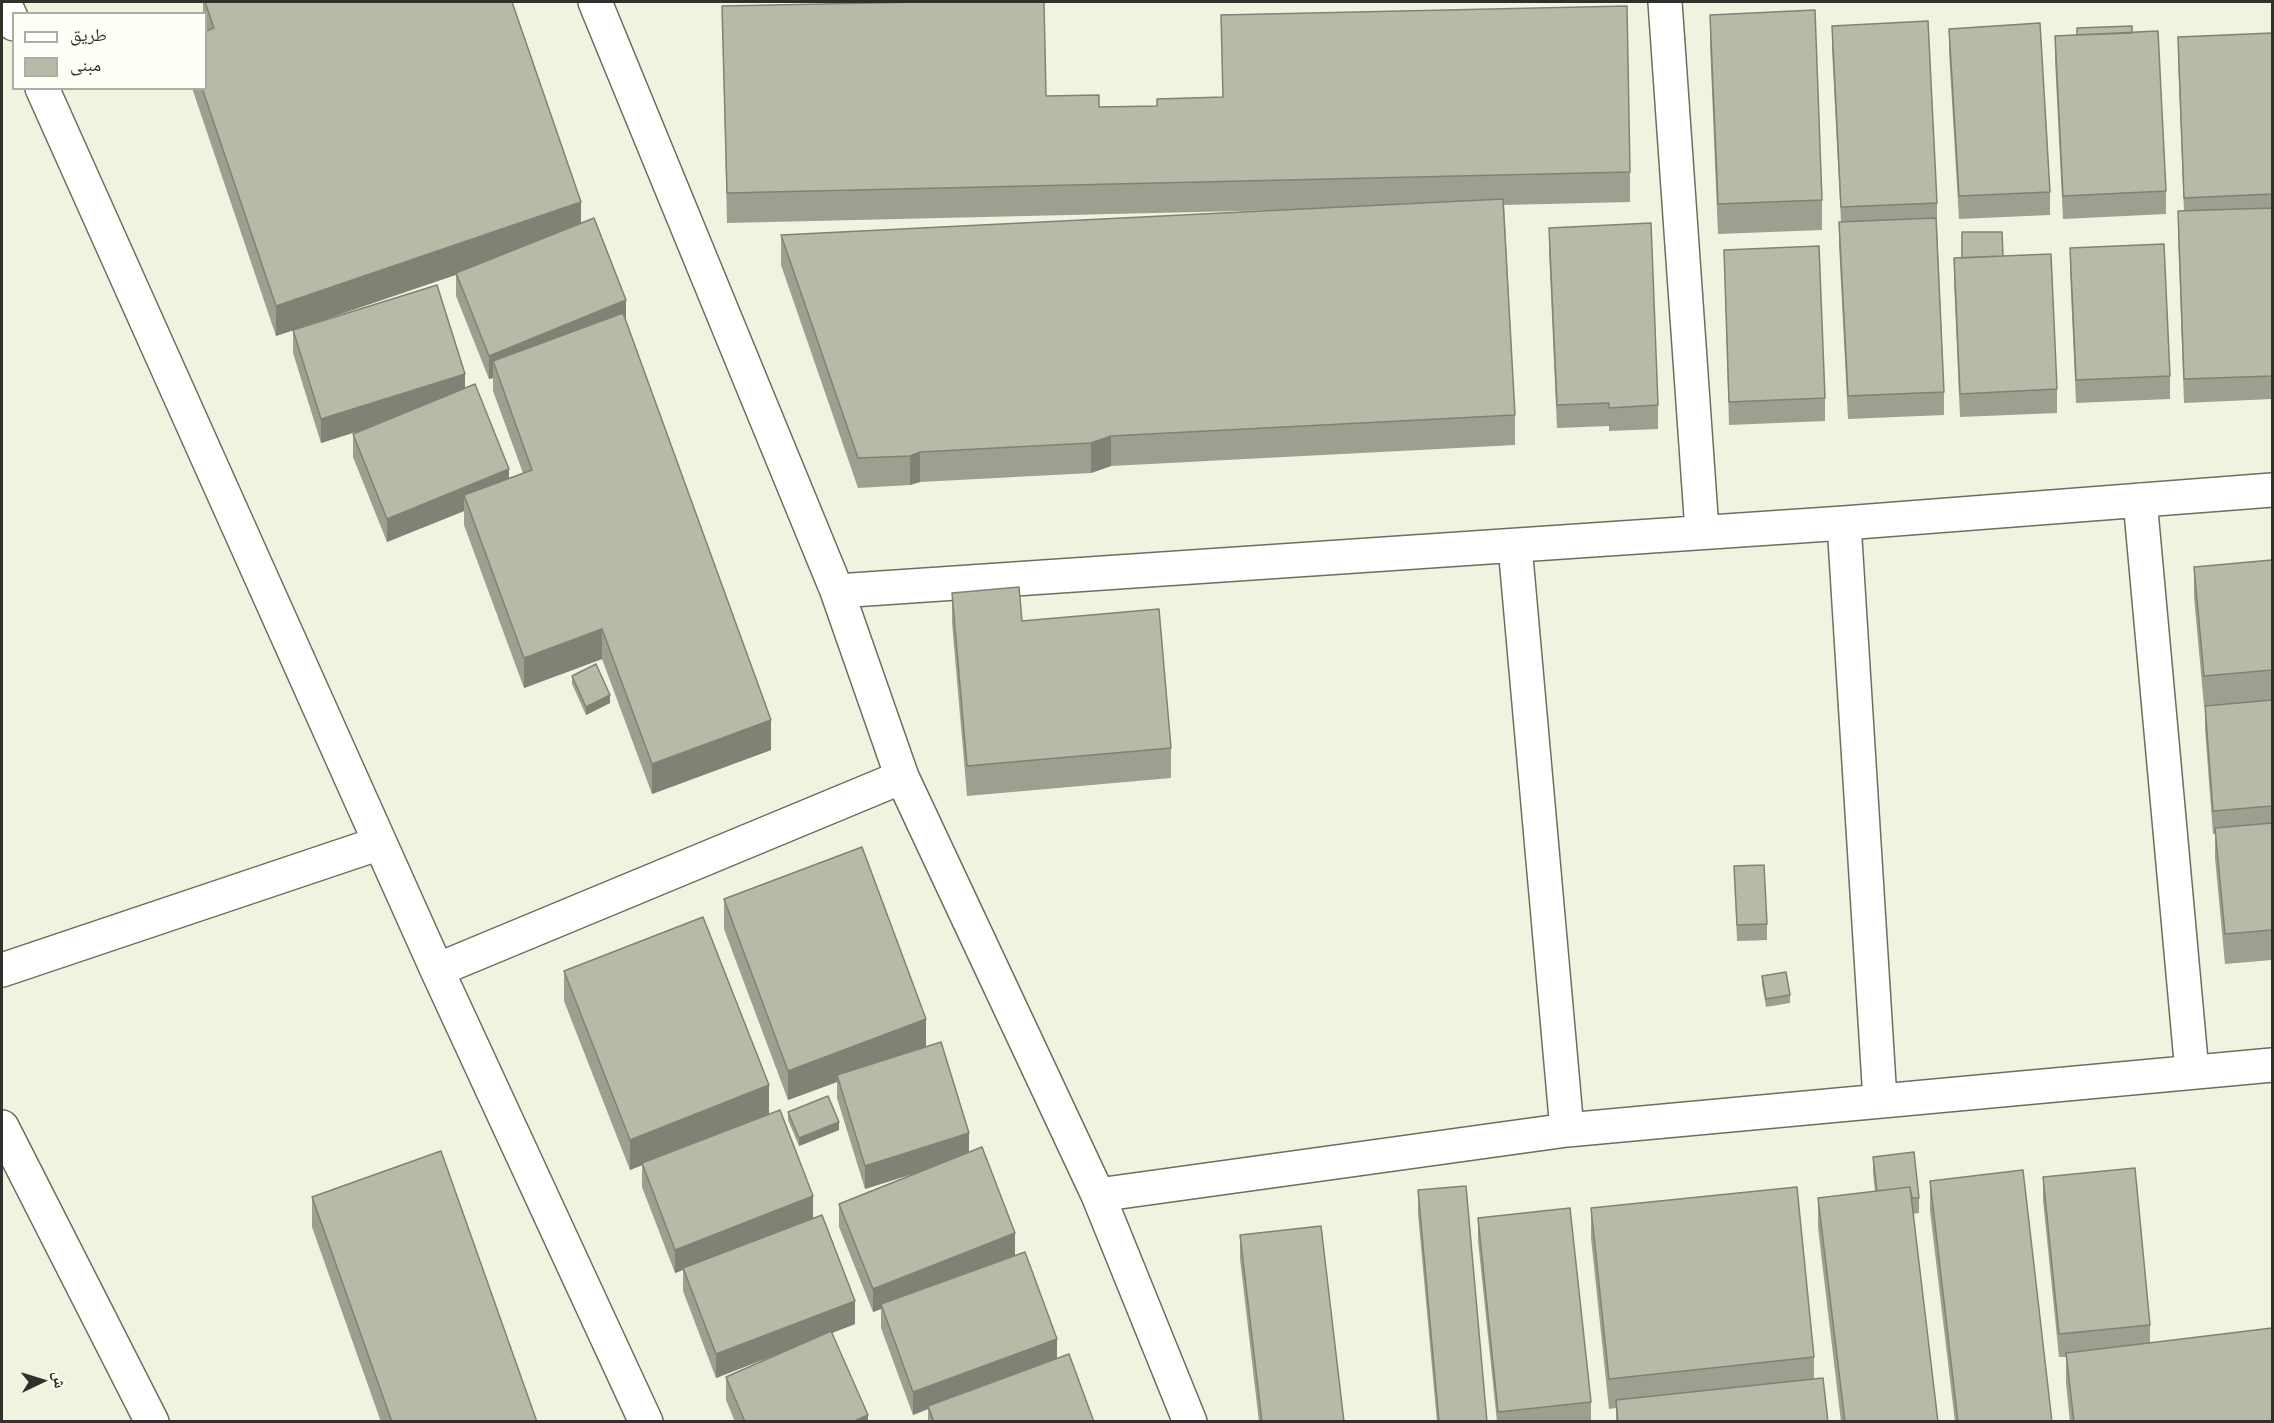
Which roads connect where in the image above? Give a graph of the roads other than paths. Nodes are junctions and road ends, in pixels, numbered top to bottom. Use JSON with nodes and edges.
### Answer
{"nodes":[{"id":1,"x":4,"y":2,"type":"edge"},
{"id":2,"x":595,"y":2,"type":"edge"},
{"id":3,"x":1665,"y":2,"type":"edge"},
{"id":4,"x":12,"y":20,"type":"edge"},
{"id":5,"x":43,"y":90,"type":"edge"},
{"id":6,"x":2272,"y":490,"type":"edge"},
{"id":7,"x":2140,"y":500,"type":"junction"},
{"id":8,"x":1844,"y":523,"type":"junction"},
{"id":9,"x":1702,"y":531,"type":"junction"},
{"id":10,"x":1515,"y":546,"type":"junction"},
{"id":11,"x":837,"y":591,"type":"junction"},
{"id":12,"x":902,"y":777,"type":"junction"},
{"id":13,"x":380,"y":843,"type":"junction"},
{"id":14,"x":2,"y":970,"type":"edge"},
{"id":15,"x":437,"y":970,"type":"junction"},
{"id":16,"x":2272,"y":1065,"type":"edge"},
{"id":17,"x":2192,"y":1072,"type":"junction"},
{"id":18,"x":1880,"y":1100,"type":"junction"},
{"id":19,"x":2,"y":1127,"type":"edge"},
{"id":20,"x":1567,"y":1130,"type":"junction"},
{"id":21,"x":1098,"y":1195,"type":"junction"},
{"id":22,"x":152,"y":1422,"type":"edge"},
{"id":23,"x":646,"y":1422,"type":"edge"},
{"id":24,"x":1190,"y":1422,"type":"edge"}],
"edges":[{"from":1,"to":4,"type":"street"},
{"from":2,"to":11,"type":"street"},
{"from":3,"to":9,"type":"street"},
{"from":5,"to":13,"type":"street"},
{"from":6,"to":7,"type":"street"},
{"from":7,"to":8,"type":"street"},
{"from":7,"to":17,"type":"street"},
{"from":8,"to":9,"type":"street"},
{"from":8,"to":18,"type":"street"},
{"from":9,"to":10,"type":"street"},
{"from":10,"to":11,"type":"street"},
{"from":10,"to":20,"type":"street"},
{"from":11,"to":12,"type":"street"},
{"from":12,"to":15,"type":"street"},
{"from":12,"to":21,"type":"street"},
{"from":13,"to":14,"type":"street"},
{"from":13,"to":15,"type":"street"},
{"from":15,"to":23,"type":"street"},
{"from":16,"to":17,"type":"street"},
{"from":17,"to":18,"type":"street"},
{"from":18,"to":20,"type":"street"},
{"from":19,"to":22,"type":"street"},
{"from":20,"to":21,"type":"street"},
{"from":21,"to":24,"type":"street"}]}
